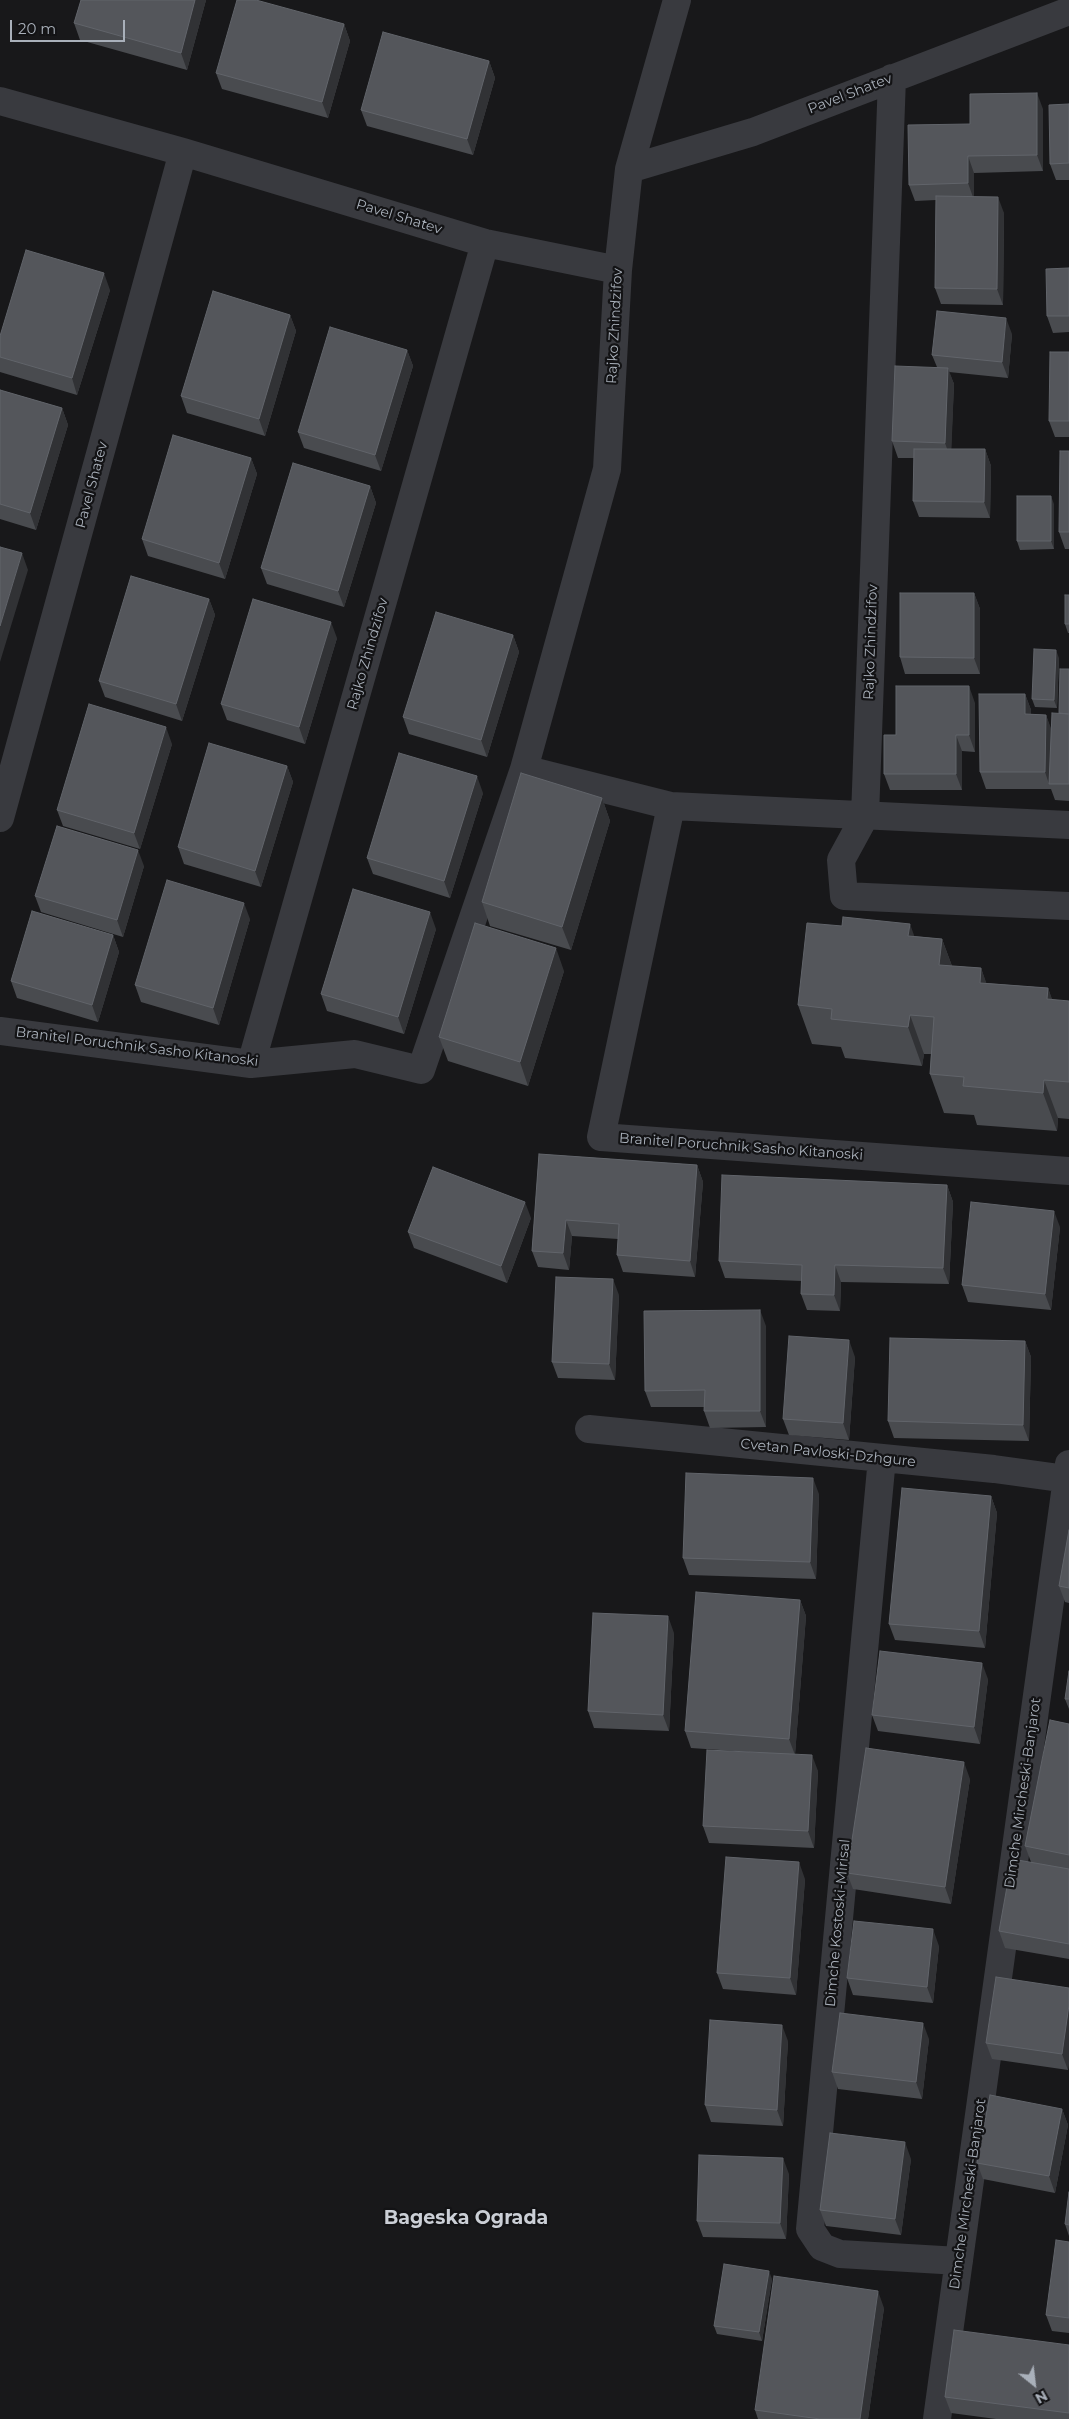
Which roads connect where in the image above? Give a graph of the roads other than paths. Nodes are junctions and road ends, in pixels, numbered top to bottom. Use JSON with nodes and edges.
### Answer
{"nodes":[{"id":1,"x":677,"y":0,"type":"edge"},
{"id":2,"x":1069,"y":11,"type":"edge"},
{"id":3,"x":892,"y":78,"type":"junction"},
{"id":4,"x":0,"y":101,"type":"edge"},
{"id":5,"x":183,"y":152,"type":"junction"},
{"id":6,"x":629,"y":168,"type":"junction"},
{"id":7,"x":485,"y":243,"type":"junction"},
{"id":8,"x":618,"y":270,"type":"junction"},
{"id":9,"x":524,"y":769,"type":"junction"},
{"id":10,"x":671,"y":806,"type":"junction"},
{"id":11,"x":865,"y":816,"type":"junction"},
{"id":12,"x":0,"y":818,"type":"edge"},
{"id":13,"x":1069,"y":825,"type":"edge"},
{"id":14,"x":1069,"y":906,"type":"edge"},
{"id":15,"x":0,"y":1031,"type":"edge"},
{"id":16,"x":251,"y":1064,"type":"junction"},
{"id":17,"x":421,"y":1070,"type":"joint"},
{"id":18,"x":1069,"y":1171,"type":"edge"},
{"id":19,"x":589,"y":1429,"type":"dead end"},
{"id":20,"x":882,"y":1458,"type":"junction"},
{"id":21,"x":1068,"y":1471,"type":"edge"},
{"id":22,"x":959,"y":2261,"type":"junction"},
{"id":23,"x":937,"y":2419,"type":"edge"}],
"edges":[{"from":1,"to":6,"type":"street","name":"Rajko Zhindzifov"},
{"from":2,"to":3,"type":"street","name":"Pavel Shatev"},
{"from":3,"to":6,"type":"street","name":"Pavel Shatev"},
{"from":3,"to":11,"type":"street","name":"Rajko Zhindzifov"},
{"from":4,"to":5,"type":"street","name":"Pavel Shatev"},
{"from":5,"to":7,"type":"street","name":"Pavel Shatev"},
{"from":5,"to":12,"type":"street","name":"Pavel Shatev"},
{"from":6,"to":8,"type":"street","name":"Rajko Zhindzifov"},
{"from":7,"to":8,"type":"street","name":"Pavel Shatev"},
{"from":7,"to":16,"type":"street","name":"Rajko Zhindzifov"},
{"from":8,"to":9,"type":"street","name":"Rajko Zhindzifov"},
{"from":9,"to":10,"type":"street"},
{"from":9,"to":17,"type":"street","name":"Rajko Zhindzifov"},
{"from":10,"to":11,"type":"street"},
{"from":10,"to":18,"type":"street","name":"Branitel Poruchnik Sasho Kitanoski"},
{"from":11,"to":13,"type":"street"},
{"from":11,"to":14,"type":"street"},
{"from":15,"to":16,"type":"street","name":"Branitel Poruchnik Sasho Kitanoski"},
{"from":16,"to":17,"type":"street","name":"Branitel Poruchnik Sasho Kitanoski"},
{"from":19,"to":20,"type":"street","name":"Cvetan Pavloski-Dzhgure"},
{"from":20,"to":21,"type":"street","name":"Cvetan Pavloski-Dzhgure"},
{"from":20,"to":22,"type":"street","name":"Dimche Kostoski-Mirisal"},
{"from":21,"to":22,"type":"street","name":"Dimche Mircheski-Banjarot"},
{"from":22,"to":23,"type":"street","name":"Dimche Mircheski-Banjarot"}]}
